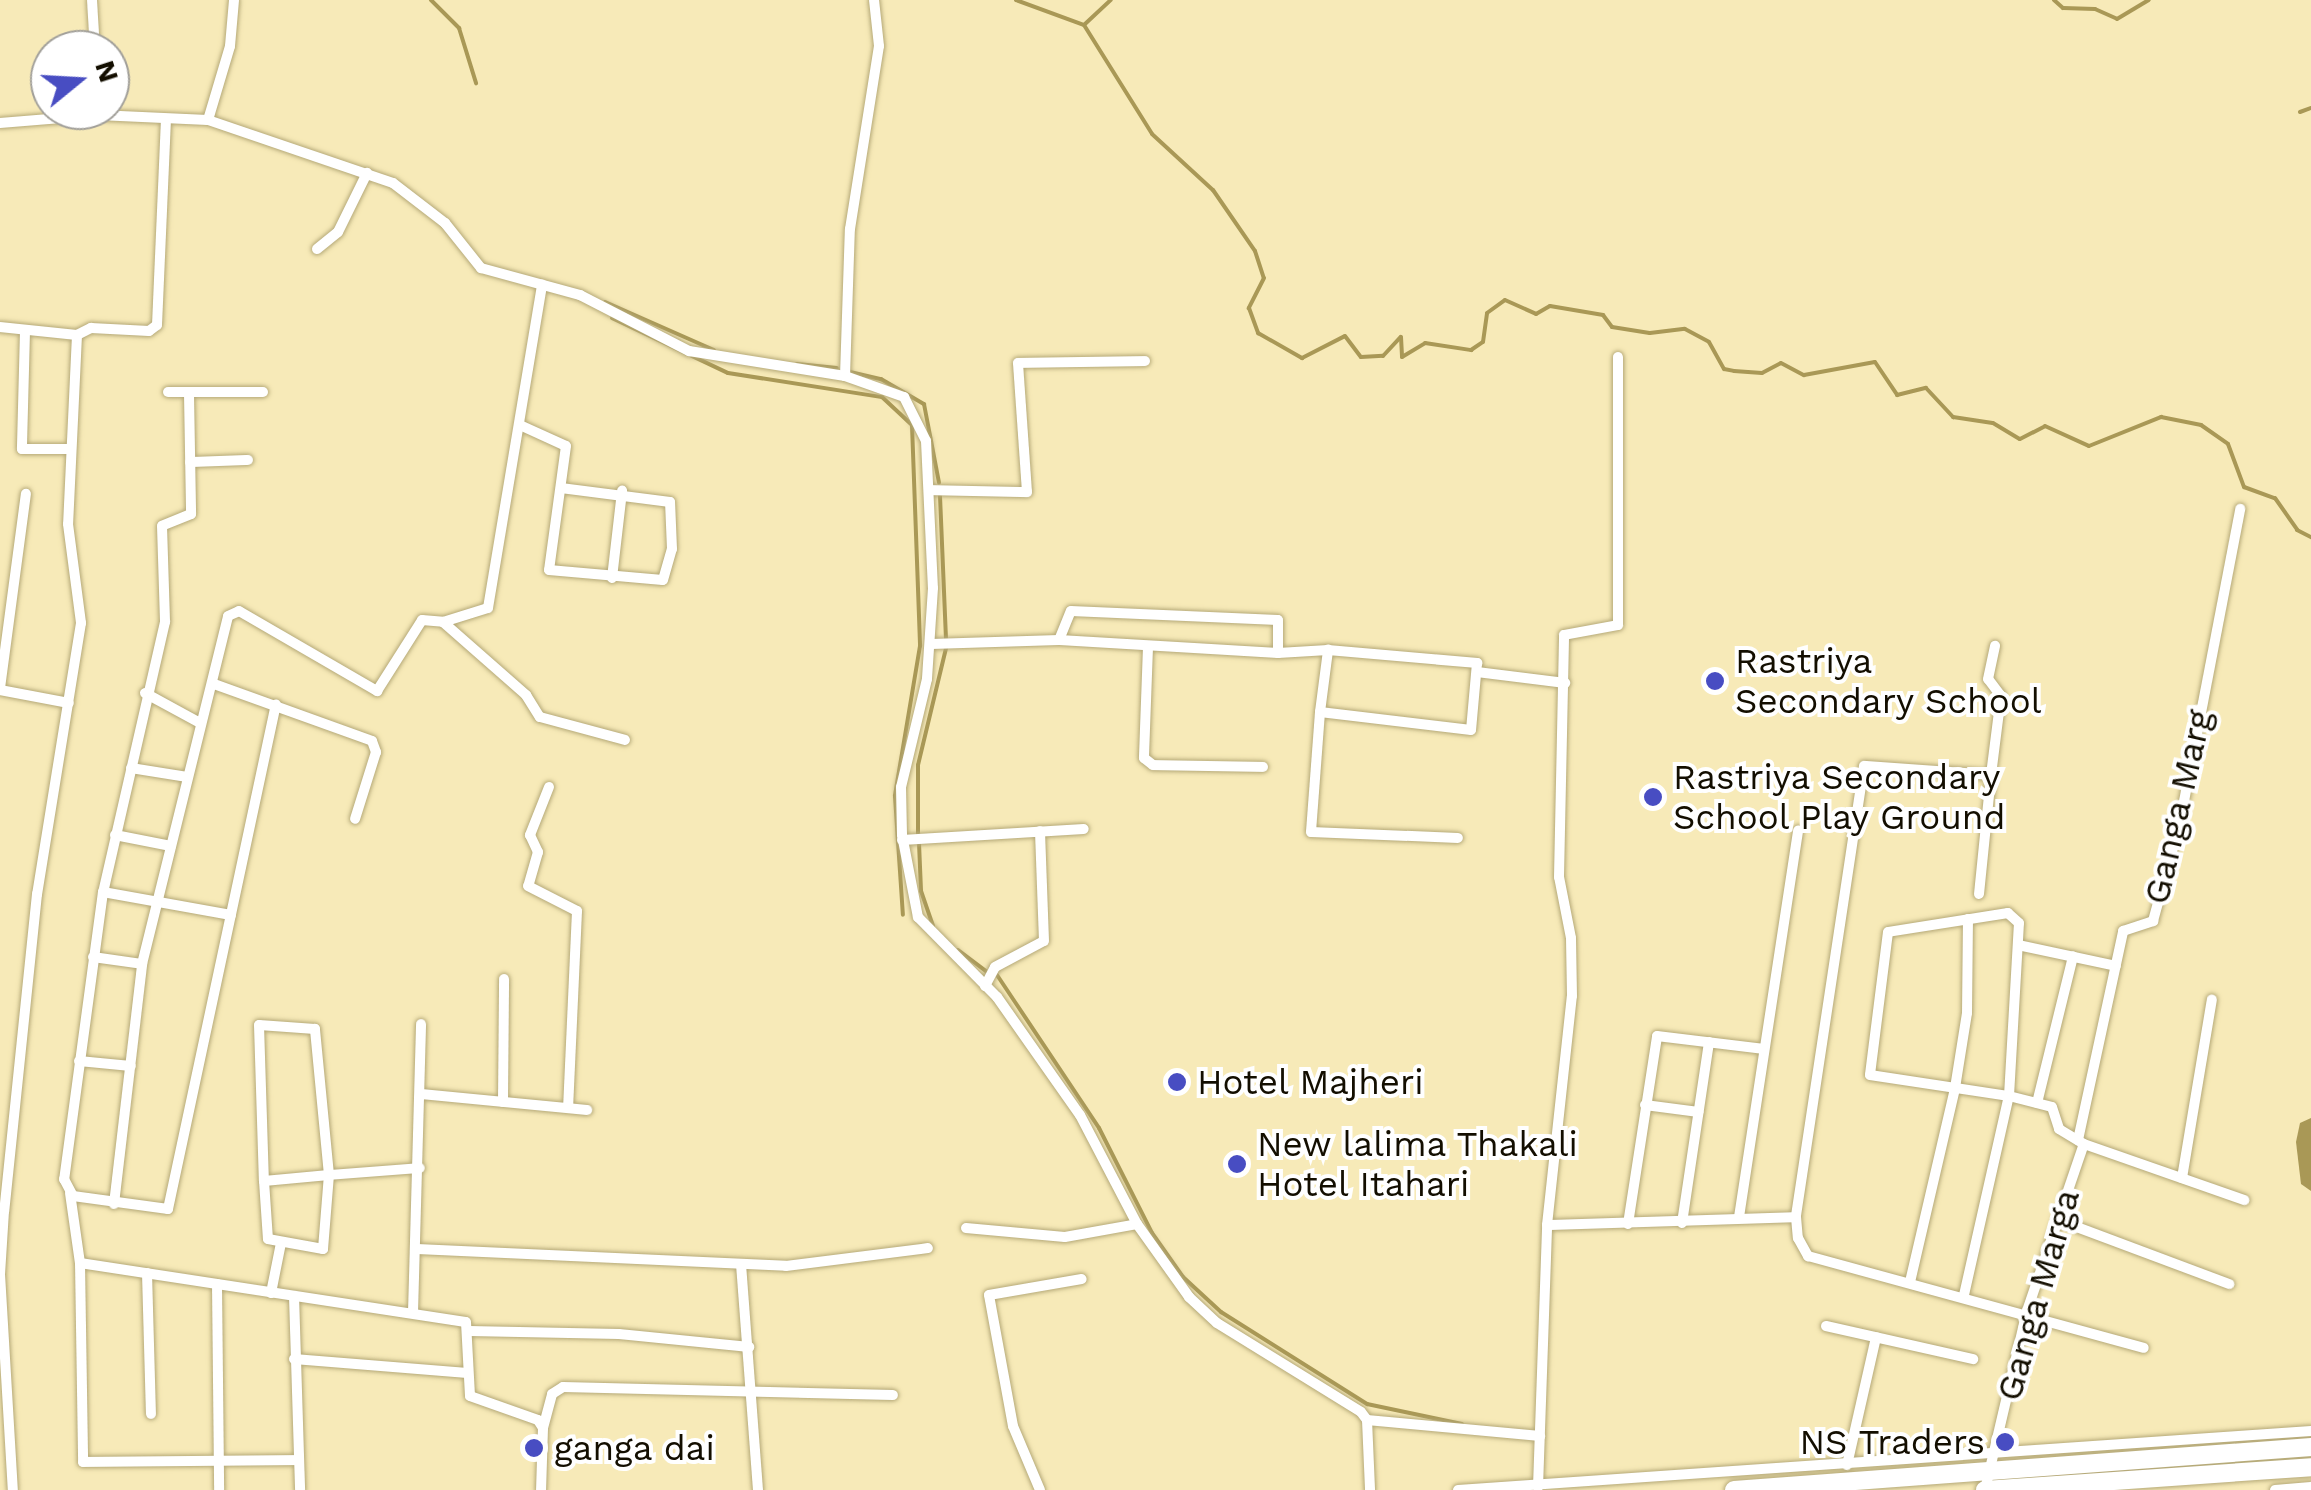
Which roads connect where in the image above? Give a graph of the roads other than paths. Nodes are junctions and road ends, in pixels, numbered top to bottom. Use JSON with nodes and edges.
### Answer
{"nodes":[{"id":1,"x":92,"y":0,"type":"edge"},
{"id":2,"x":234,"y":0,"type":"edge"},
{"id":3,"x":874,"y":0,"type":"edge"},
{"id":4,"x":94,"y":30,"type":"edge"},
{"id":5,"x":130,"y":116,"type":"edge"},
{"id":6,"x":166,"y":119,"type":"junction"},
{"id":7,"x":30,"y":120,"type":"edge"},
{"id":8,"x":208,"y":120,"type":"junction"},
{"id":9,"x":0,"y":123,"type":"edge"},
{"id":10,"x":368,"y":173,"type":"junction"},
{"id":11,"x":318,"y":249,"type":"dead end"},
{"id":12,"x":542,"y":284,"type":"junction"},
{"id":13,"x":0,"y":328,"type":"edge"},
{"id":14,"x":25,"y":331,"type":"junction"},
{"id":15,"x":78,"y":335,"type":"junction"},
{"id":16,"x":1618,"y":357,"type":"dead end"},
{"id":17,"x":1144,"y":360,"type":"dead end"},
{"id":18,"x":844,"y":376,"type":"junction"},
{"id":19,"x":168,"y":392,"type":"dead end"},
{"id":20,"x":262,"y":392,"type":"dead end"},
{"id":21,"x":190,"y":394,"type":"junction"},
{"id":22,"x":522,"y":426,"type":"junction"},
{"id":23,"x":71,"y":449,"type":"junction"},
{"id":24,"x":248,"y":460,"type":"dead end"},
{"id":25,"x":190,"y":462,"type":"junction"},
{"id":26,"x":561,"y":488,"type":"junction"},
{"id":27,"x":930,"y":490,"type":"junction"},
{"id":28,"x":622,"y":491,"type":"junction"},
{"id":29,"x":26,"y":494,"type":"dead end"},
{"id":30,"x":2240,"y":508,"type":"dead end"},
{"id":31,"x":612,"y":578,"type":"junction"},
{"id":32,"x":443,"y":622,"type":"junction"},
{"id":33,"x":1059,"y":640,"type":"junction"},
{"id":34,"x":931,"y":644,"type":"junction"},
{"id":35,"x":1995,"y":646,"type":"dead end"},
{"id":36,"x":1148,"y":647,"type":"junction"},
{"id":37,"x":1328,"y":650,"type":"junction"},
{"id":38,"x":1278,"y":652,"type":"junction"},
{"id":39,"x":1476,"y":672,"type":"junction"},
{"id":40,"x":1565,"y":683,"type":"junction"},
{"id":41,"x":214,"y":684,"type":"junction"},
{"id":42,"x":0,"y":689,"type":"edge"},
{"id":43,"x":145,"y":694,"type":"junction"},
{"id":44,"x":69,"y":703,"type":"junction"},
{"id":45,"x":276,"y":704,"type":"junction"},
{"id":46,"x":1320,"y":712,"type":"junction"},
{"id":47,"x":200,"y":724,"type":"junction"},
{"id":48,"x":624,"y":740,"type":"dead end"},
{"id":49,"x":131,"y":768,"type":"junction"},
{"id":50,"x":1263,"y":768,"type":"dead end"},
{"id":51,"x":1991,"y":775,"type":"junction"},
{"id":52,"x":187,"y":777,"type":"junction"},
{"id":53,"x":549,"y":787,"type":"dead end"},
{"id":54,"x":354,"y":819,"type":"dead end"},
{"id":55,"x":1084,"y":829,"type":"dead end"},
{"id":56,"x":1798,"y":830,"type":"dead end"},
{"id":57,"x":1040,"y":831,"type":"junction"},
{"id":58,"x":115,"y":834,"type":"junction"},
{"id":59,"x":1458,"y":838,"type":"dead end"},
{"id":60,"x":902,"y":840,"type":"junction"},
{"id":61,"x":171,"y":846,"type":"junction"},
{"id":62,"x":103,"y":892,"type":"junction"},
{"id":63,"x":1979,"y":894,"type":"dead end"},
{"id":64,"x":158,"y":900,"type":"junction"},
{"id":65,"x":231,"y":915,"type":"junction"},
{"id":66,"x":1968,"y":920,"type":"junction"},
{"id":67,"x":2018,"y":944,"type":"junction"},
{"id":68,"x":2073,"y":956,"type":"junction"},
{"id":69,"x":93,"y":957,"type":"junction"},
{"id":70,"x":142,"y":964,"type":"junction"},
{"id":71,"x":2116,"y":966,"type":"junction"},
{"id":72,"x":504,"y":978,"type":"dead end"},
{"id":73,"x":985,"y":986,"type":"junction"},
{"id":74,"x":2212,"y":999,"type":"dead end"},
{"id":75,"x":422,"y":1024,"type":"dead end"},
{"id":76,"x":1709,"y":1042,"type":"junction"},
{"id":77,"x":1764,"y":1049,"type":"junction"},
{"id":78,"x":78,"y":1061,"type":"junction"},
{"id":79,"x":131,"y":1066,"type":"junction"},
{"id":80,"x":1955,"y":1088,"type":"junction"},
{"id":81,"x":420,"y":1094,"type":"junction"},
{"id":82,"x":2009,"y":1096,"type":"junction"},
{"id":83,"x":503,"y":1102,"type":"junction"},
{"id":84,"x":2037,"y":1103,"type":"junction"},
{"id":85,"x":1645,"y":1105,"type":"junction"},
{"id":86,"x":568,"y":1108,"type":"junction"},
{"id":87,"x":587,"y":1110,"type":"dead end"},
{"id":88,"x":1698,"y":1112,"type":"junction"},
{"id":89,"x":2081,"y":1142,"type":"junction"},
{"id":90,"x":420,"y":1168,"type":"junction"},
{"id":91,"x":328,"y":1175,"type":"junction"},
{"id":92,"x":2182,"y":1178,"type":"junction"},
{"id":93,"x":264,"y":1181,"type":"junction"},
{"id":94,"x":70,"y":1193,"type":"junction"},
{"id":95,"x":2244,"y":1200,"type":"dead end"},
{"id":96,"x":114,"y":1204,"type":"junction"},
{"id":97,"x":2,"y":1211,"type":"edge"},
{"id":98,"x":1739,"y":1217,"type":"junction"},
{"id":99,"x":1796,"y":1217,"type":"junction"},
{"id":100,"x":2058,"y":1220,"type":"junction"},
{"id":101,"x":1682,"y":1223,"type":"junction"},
{"id":102,"x":1137,"y":1224,"type":"junction"},
{"id":103,"x":1628,"y":1224,"type":"junction"},
{"id":104,"x":1547,"y":1225,"type":"junction"},
{"id":105,"x":966,"y":1228,"type":"dead end"},
{"id":106,"x":281,"y":1243,"type":"junction"},
{"id":107,"x":928,"y":1248,"type":"dead end"},
{"id":108,"x":418,"y":1249,"type":"junction"},
{"id":109,"x":80,"y":1263,"type":"junction"},
{"id":110,"x":740,"y":1264,"type":"junction"},
{"id":111,"x":148,"y":1274,"type":"junction"},
{"id":112,"x":1082,"y":1279,"type":"dead end"},
{"id":113,"x":1910,"y":1282,"type":"junction"},
{"id":114,"x":217,"y":1284,"type":"junction"},
{"id":115,"x":2229,"y":1284,"type":"dead end"},
{"id":116,"x":271,"y":1292,"type":"junction"},
{"id":117,"x":1964,"y":1295,"type":"junction"},
{"id":118,"x":294,"y":1296,"type":"junction"},
{"id":119,"x":2027,"y":1311,"type":"junction"},
{"id":120,"x":413,"y":1313,"type":"junction"},
{"id":121,"x":1826,"y":1326,"type":"dead end"},
{"id":122,"x":468,"y":1331,"type":"junction"},
{"id":123,"x":1876,"y":1337,"type":"junction"},
{"id":124,"x":750,"y":1348,"type":"junction"},
{"id":125,"x":2144,"y":1348,"type":"dead end"},
{"id":126,"x":1973,"y":1359,"type":"dead end"},
{"id":127,"x":294,"y":1360,"type":"junction"},
{"id":128,"x":467,"y":1373,"type":"junction"},
{"id":129,"x":752,"y":1393,"type":"junction"},
{"id":130,"x":893,"y":1395,"type":"dead end"},
{"id":131,"x":151,"y":1414,"type":"dead end"},
{"id":132,"x":1367,"y":1420,"type":"junction"},
{"id":133,"x":544,"y":1428,"type":"junction"},
{"id":134,"x":2311,"y":1431,"type":"edge"},
{"id":135,"x":1540,"y":1436,"type":"junction"},
{"id":136,"x":2311,"y":1448,"type":"edge"},
{"id":137,"x":299,"y":1460,"type":"junction"},
{"id":138,"x":219,"y":1463,"type":"junction"},
{"id":139,"x":1991,"y":1463,"type":"junction"},
{"id":140,"x":1847,"y":1465,"type":"junction"},
{"id":141,"x":2311,"y":1467,"type":"edge"},
{"id":142,"x":1538,"y":1487,"type":"junction"},
{"id":143,"x":1462,"y":1488,"type":"edge"},
{"id":144,"x":2308,"y":1488,"type":"edge"},
{"id":145,"x":13,"y":1490,"type":"edge"},
{"id":146,"x":219,"y":1490,"type":"edge"},
{"id":147,"x":300,"y":1490,"type":"edge"},
{"id":148,"x":541,"y":1490,"type":"edge"},
{"id":149,"x":758,"y":1490,"type":"edge"},
{"id":150,"x":1040,"y":1490,"type":"edge"},
{"id":151,"x":1370,"y":1490,"type":"edge"},
{"id":152,"x":1734,"y":1490,"type":"edge"},
{"id":153,"x":1985,"y":1490,"type":"edge"},
{"id":154,"x":2275,"y":1490,"type":"edge"}],
"edges":[{"from":1,"to":4,"type":"street"},
{"from":2,"to":8,"type":"street"},
{"from":3,"to":18,"type":"street"},
{"from":5,"to":6,"type":"street"},
{"from":6,"to":8,"type":"street"},
{"from":6,"to":15,"type":"street"},
{"from":7,"to":9,"type":"street"},
{"from":8,"to":10,"type":"street"},
{"from":10,"to":11,"type":"street"},
{"from":10,"to":12,"type":"street"},
{"from":12,"to":18,"type":"street"},
{"from":12,"to":22,"type":"street"},
{"from":13,"to":14,"type":"street"},
{"from":14,"to":15,"type":"street"},
{"from":14,"to":23,"type":"street"},
{"from":15,"to":23,"type":"street"},
{"from":16,"to":40,"type":"street"},
{"from":17,"to":27,"type":"street"},
{"from":18,"to":27,"type":"street"},
{"from":19,"to":21,"type":"street"},
{"from":20,"to":21,"type":"street"},
{"from":21,"to":25,"type":"street"},
{"from":22,"to":26,"type":"street"},
{"from":22,"to":32,"type":"street"},
{"from":23,"to":44,"type":"street"},
{"from":24,"to":25,"type":"street"},
{"from":25,"to":43,"type":"street"},
{"from":26,"to":28,"type":"street"},
{"from":26,"to":31,"type":"street"},
{"from":27,"to":34,"type":"street"},
{"from":28,"to":31,"type":"street"},
{"from":28,"to":31,"type":"street"},
{"from":29,"to":42,"type":"street"},
{"from":30,"to":71,"type":"street","name":"Ganga Marg"},
{"from":32,"to":41,"type":"street"},
{"from":32,"to":48,"type":"street"},
{"from":33,"to":34,"type":"street"},
{"from":33,"to":36,"type":"street"},
{"from":33,"to":38,"type":"street"},
{"from":34,"to":60,"type":"street"},
{"from":35,"to":51,"type":"street"},
{"from":36,"to":38,"type":"street"},
{"from":36,"to":50,"type":"street"},
{"from":37,"to":38,"type":"street"},
{"from":37,"to":39,"type":"street"},
{"from":37,"to":46,"type":"street"},
{"from":39,"to":40,"type":"street"},
{"from":39,"to":46,"type":"street"},
{"from":40,"to":104,"type":"street"},
{"from":41,"to":45,"type":"street"},
{"from":41,"to":47,"type":"street"},
{"from":42,"to":44,"type":"street"},
{"from":43,"to":47,"type":"street"},
{"from":43,"to":49,"type":"street"},
{"from":44,"to":97,"type":"street"},
{"from":45,"to":54,"type":"street"},
{"from":45,"to":65,"type":"street"},
{"from":46,"to":59,"type":"street"},
{"from":47,"to":52,"type":"street"},
{"from":49,"to":52,"type":"street"},
{"from":49,"to":58,"type":"street"},
{"from":51,"to":63,"type":"street"},
{"from":51,"to":99,"type":"street"},
{"from":52,"to":61,"type":"street"},
{"from":53,"to":86,"type":"street"},
{"from":55,"to":57,"type":"street"},
{"from":56,"to":77,"type":"street"},
{"from":57,"to":60,"type":"street"},
{"from":57,"to":73,"type":"street"},
{"from":58,"to":61,"type":"street"},
{"from":58,"to":62,"type":"street"},
{"from":60,"to":73,"type":"street"},
{"from":61,"to":64,"type":"street"},
{"from":62,"to":64,"type":"street"},
{"from":62,"to":69,"type":"street"},
{"from":64,"to":65,"type":"street"},
{"from":64,"to":70,"type":"street"},
{"from":65,"to":96,"type":"street"},
{"from":66,"to":67,"type":"street"},
{"from":66,"to":80,"type":"street"},
{"from":66,"to":80,"type":"street"},
{"from":67,"to":68,"type":"street"},
{"from":67,"to":82,"type":"street"},
{"from":68,"to":71,"type":"street"},
{"from":68,"to":84,"type":"street"},
{"from":69,"to":70,"type":"street"},
{"from":69,"to":78,"type":"street"},
{"from":70,"to":79,"type":"street"},
{"from":71,"to":89,"type":"street","name":"Ganga Marg"},
{"from":72,"to":83,"type":"street"},
{"from":73,"to":102,"type":"street"},
{"from":74,"to":92,"type":"street"},
{"from":75,"to":81,"type":"street"},
{"from":76,"to":77,"type":"street"},
{"from":76,"to":85,"type":"street"},
{"from":76,"to":88,"type":"street"},
{"from":77,"to":98,"type":"street"},
{"from":78,"to":79,"type":"street"},
{"from":78,"to":94,"type":"street"},
{"from":79,"to":96,"type":"street"},
{"from":80,"to":82,"type":"street"},
{"from":80,"to":113,"type":"street"},
{"from":81,"to":83,"type":"street"},
{"from":81,"to":90,"type":"street"},
{"from":82,"to":84,"type":"street"},
{"from":82,"to":117,"type":"street"},
{"from":83,"to":86,"type":"street"},
{"from":84,"to":89,"type":"street"},
{"from":85,"to":88,"type":"street"},
{"from":85,"to":103,"type":"street"},
{"from":86,"to":87,"type":"street"},
{"from":88,"to":101,"type":"street"},
{"from":89,"to":92,"type":"street"},
{"from":89,"to":100,"type":"street","name":"Ganga Marga"},
{"from":90,"to":91,"type":"street"},
{"from":90,"to":108,"type":"street"},
{"from":91,"to":93,"type":"street"},
{"from":91,"to":93,"type":"street"},
{"from":91,"to":106,"type":"street"},
{"from":92,"to":95,"type":"street"},
{"from":93,"to":106,"type":"street"},
{"from":94,"to":96,"type":"street"},
{"from":94,"to":109,"type":"street"},
{"from":97,"to":145,"type":"street"},
{"from":98,"to":99,"type":"street"},
{"from":98,"to":101,"type":"street"},
{"from":99,"to":113,"type":"street"},
{"from":100,"to":115,"type":"street"},
{"from":100,"to":119,"type":"street","name":"Ganga Marga"},
{"from":101,"to":103,"type":"street"},
{"from":102,"to":105,"type":"street"},
{"from":102,"to":132,"type":"street"},
{"from":103,"to":104,"type":"street"},
{"from":104,"to":135,"type":"street"},
{"from":106,"to":116,"type":"street"},
{"from":107,"to":110,"type":"street"},
{"from":108,"to":110,"type":"street"},
{"from":108,"to":120,"type":"street"},
{"from":109,"to":111,"type":"street"},
{"from":109,"to":138,"type":"street"},
{"from":110,"to":124,"type":"street"},
{"from":111,"to":114,"type":"street"},
{"from":111,"to":131,"type":"street"},
{"from":112,"to":150,"type":"street"},
{"from":113,"to":117,"type":"street"},
{"from":114,"to":116,"type":"street"},
{"from":114,"to":138,"type":"street"},
{"from":116,"to":118,"type":"street"},
{"from":117,"to":119,"type":"street"},
{"from":118,"to":120,"type":"street"},
{"from":118,"to":127,"type":"street"},
{"from":119,"to":125,"type":"street"},
{"from":119,"to":139,"type":"street","name":"Ganga Marga"},
{"from":120,"to":122,"type":"street"},
{"from":121,"to":123,"type":"street"},
{"from":122,"to":124,"type":"street"},
{"from":122,"to":128,"type":"street"},
{"from":123,"to":126,"type":"street"},
{"from":123,"to":140,"type":"street"},
{"from":124,"to":129,"type":"street"},
{"from":127,"to":128,"type":"street"},
{"from":127,"to":137,"type":"street"},
{"from":128,"to":133,"type":"street"},
{"from":129,"to":130,"type":"street"},
{"from":129,"to":133,"type":"street"},
{"from":129,"to":149,"type":"street"},
{"from":132,"to":135,"type":"street"},
{"from":132,"to":151,"type":"street"},
{"from":133,"to":148,"type":"street"},
{"from":134,"to":139,"type":"street"},
{"from":135,"to":142,"type":"street"},
{"from":136,"to":139,"type":"main road"},
{"from":137,"to":138,"type":"street"},
{"from":137,"to":147,"type":"street"},
{"from":138,"to":146,"type":"street"},
{"from":139,"to":140,"type":"street"},
{"from":139,"to":152,"type":"main road"},
{"from":139,"to":153,"type":"street","name":"Ganga Marga"},
{"from":140,"to":142,"type":"street"},
{"from":141,"to":153,"type":"main road"},
{"from":142,"to":143,"type":"street"},
{"from":144,"to":154,"type":"street"}]}
